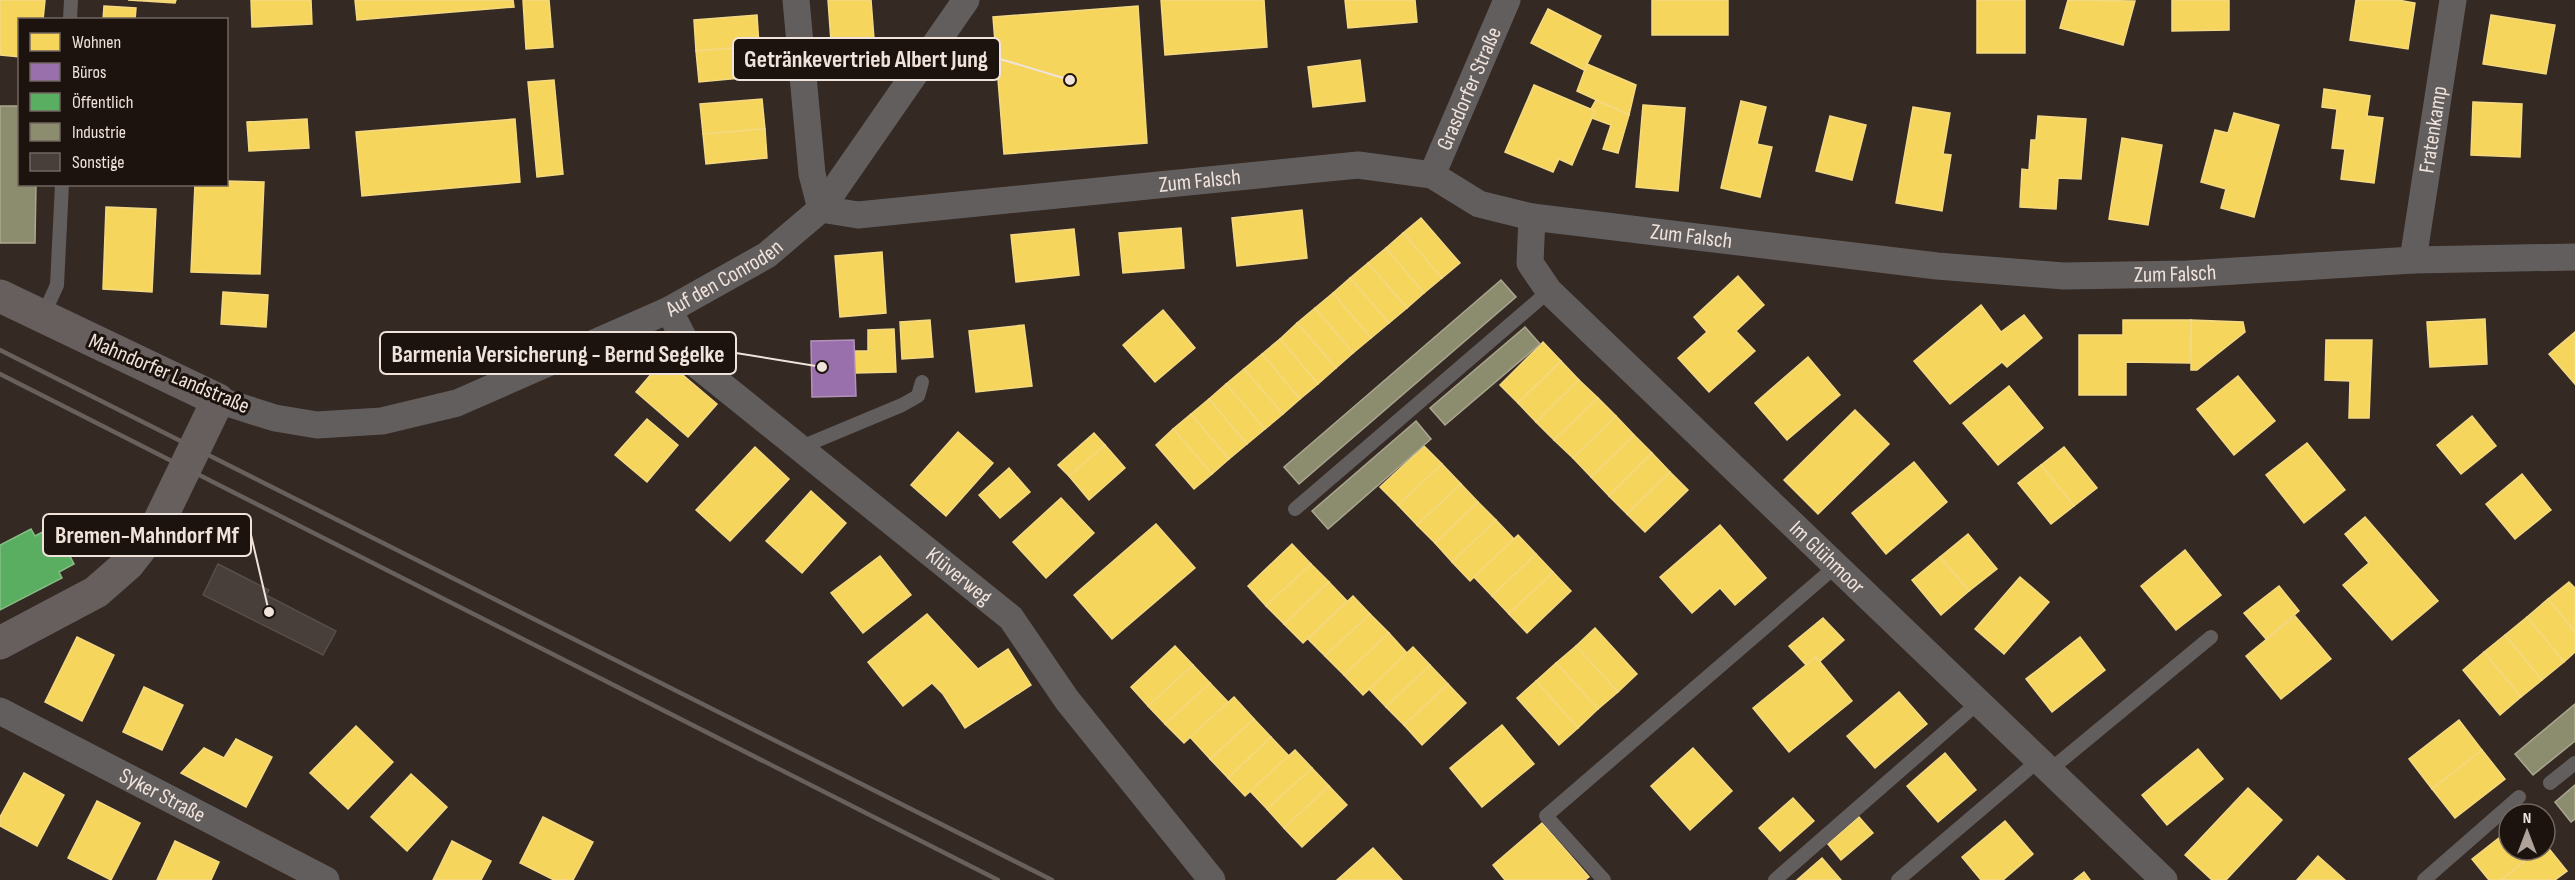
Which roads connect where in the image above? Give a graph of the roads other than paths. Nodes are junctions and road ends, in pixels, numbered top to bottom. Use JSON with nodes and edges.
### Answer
{"nodes":[{"id":1,"x":71,"y":0,"type":"edge"},
{"id":2,"x":796,"y":0,"type":"edge"},
{"id":3,"x":966,"y":0,"type":"edge"},
{"id":4,"x":1507,"y":0,"type":"edge"},
{"id":5,"x":2453,"y":0,"type":"edge"},
{"id":6,"x":70,"y":18,"type":"edge"},
{"id":7,"x":1432,"y":175,"type":"junction"},
{"id":8,"x":62,"y":186,"type":"edge"},
{"id":9,"x":821,"y":209,"type":"junction"},
{"id":10,"x":1532,"y":217,"type":"junction"},
{"id":11,"x":2575,"y":257,"type":"edge"},
{"id":12,"x":2413,"y":260,"type":"junction"},
{"id":13,"x":1549,"y":291,"type":"junction"},
{"id":14,"x":0,"y":296,"type":"edge"},
{"id":15,"x":669,"y":310,"type":"junction"},
{"id":16,"x":42,"y":318,"type":"junction"},
{"id":17,"x":922,"y":382,"type":"dead end"},
{"id":18,"x":218,"y":400,"type":"junction"},
{"id":19,"x":382,"y":421,"type":"joint"},
{"id":20,"x":800,"y":448,"type":"junction"},
{"id":21,"x":1295,"y":509,"type":"dead end"},
{"id":22,"x":1835,"y":567,"type":"junction"},
{"id":23,"x":2211,"y":637,"type":"dead end"},
{"id":24,"x":0,"y":643,"type":"edge"},
{"id":25,"x":1978,"y":702,"type":"junction"},
{"id":26,"x":0,"y":711,"type":"edge"},
{"id":27,"x":2575,"y":763,"type":"edge"},
{"id":28,"x":2045,"y":765,"type":"junction"},
{"id":29,"x":2550,"y":783,"type":"dead end"},
{"id":30,"x":2519,"y":797,"type":"dead end"},
{"id":31,"x":326,"y":880,"type":"edge"},
{"id":32,"x":1212,"y":880,"type":"edge"},
{"id":33,"x":1604,"y":880,"type":"edge"},
{"id":34,"x":1775,"y":880,"type":"edge"},
{"id":35,"x":1898,"y":880,"type":"edge"},
{"id":36,"x":2164,"y":880,"type":"edge"},
{"id":37,"x":2424,"y":880,"type":"edge"}],
"edges":[{"from":1,"to":6,"type":"lane"},
{"from":2,"to":9,"type":"street"},
{"from":3,"to":9,"type":"street","name":"Auf den Conroden"},
{"from":4,"to":7,"type":"street","name":"Grasdorfer Straße"},
{"from":5,"to":12,"type":"street","name":"Fratenkamp"},
{"from":7,"to":9,"type":"street","name":"Zum Falsch"},
{"from":7,"to":10,"type":"street","name":"Zum Falsch"},
{"from":8,"to":16,"type":"lane"},
{"from":9,"to":15,"type":"street","name":"Auf den Conroden"},
{"from":10,"to":12,"type":"street","name":"Zum Falsch"},
{"from":10,"to":13,"type":"street","name":"Im Glühmoor"},
{"from":11,"to":12,"type":"street","name":"Zum Falsch"},
{"from":13,"to":21,"type":"lane"},
{"from":13,"to":22,"type":"street","name":"Im Glühmoor"},
{"from":14,"to":16,"type":"street","name":"Mahndorfer Landstraße"},
{"from":15,"to":19,"type":"street","name":"Auf den Conroden"},
{"from":15,"to":20,"type":"street","name":"Klüverweg"},
{"from":16,"to":18,"type":"street","name":"Mahndorfer Landstraße"},
{"from":17,"to":20,"type":"lane"},
{"from":18,"to":19,"type":"street","name":"Mahndorfer Landstraße"},
{"from":18,"to":24,"type":"street"},
{"from":20,"to":32,"type":"street","name":"Klüverweg"},
{"from":22,"to":25,"type":"street","name":"Im Glühmoor"},
{"from":22,"to":33,"type":"lane"},
{"from":23,"to":28,"type":"lane"},
{"from":25,"to":28,"type":"street","name":"Im Glühmoor"},
{"from":25,"to":34,"type":"lane"},
{"from":26,"to":31,"type":"street","name":"Syker Straße"},
{"from":27,"to":29,"type":"lane"},
{"from":28,"to":35,"type":"lane"},
{"from":28,"to":36,"type":"street","name":"Im Glühmoor"},
{"from":30,"to":37,"type":"lane"}]}
